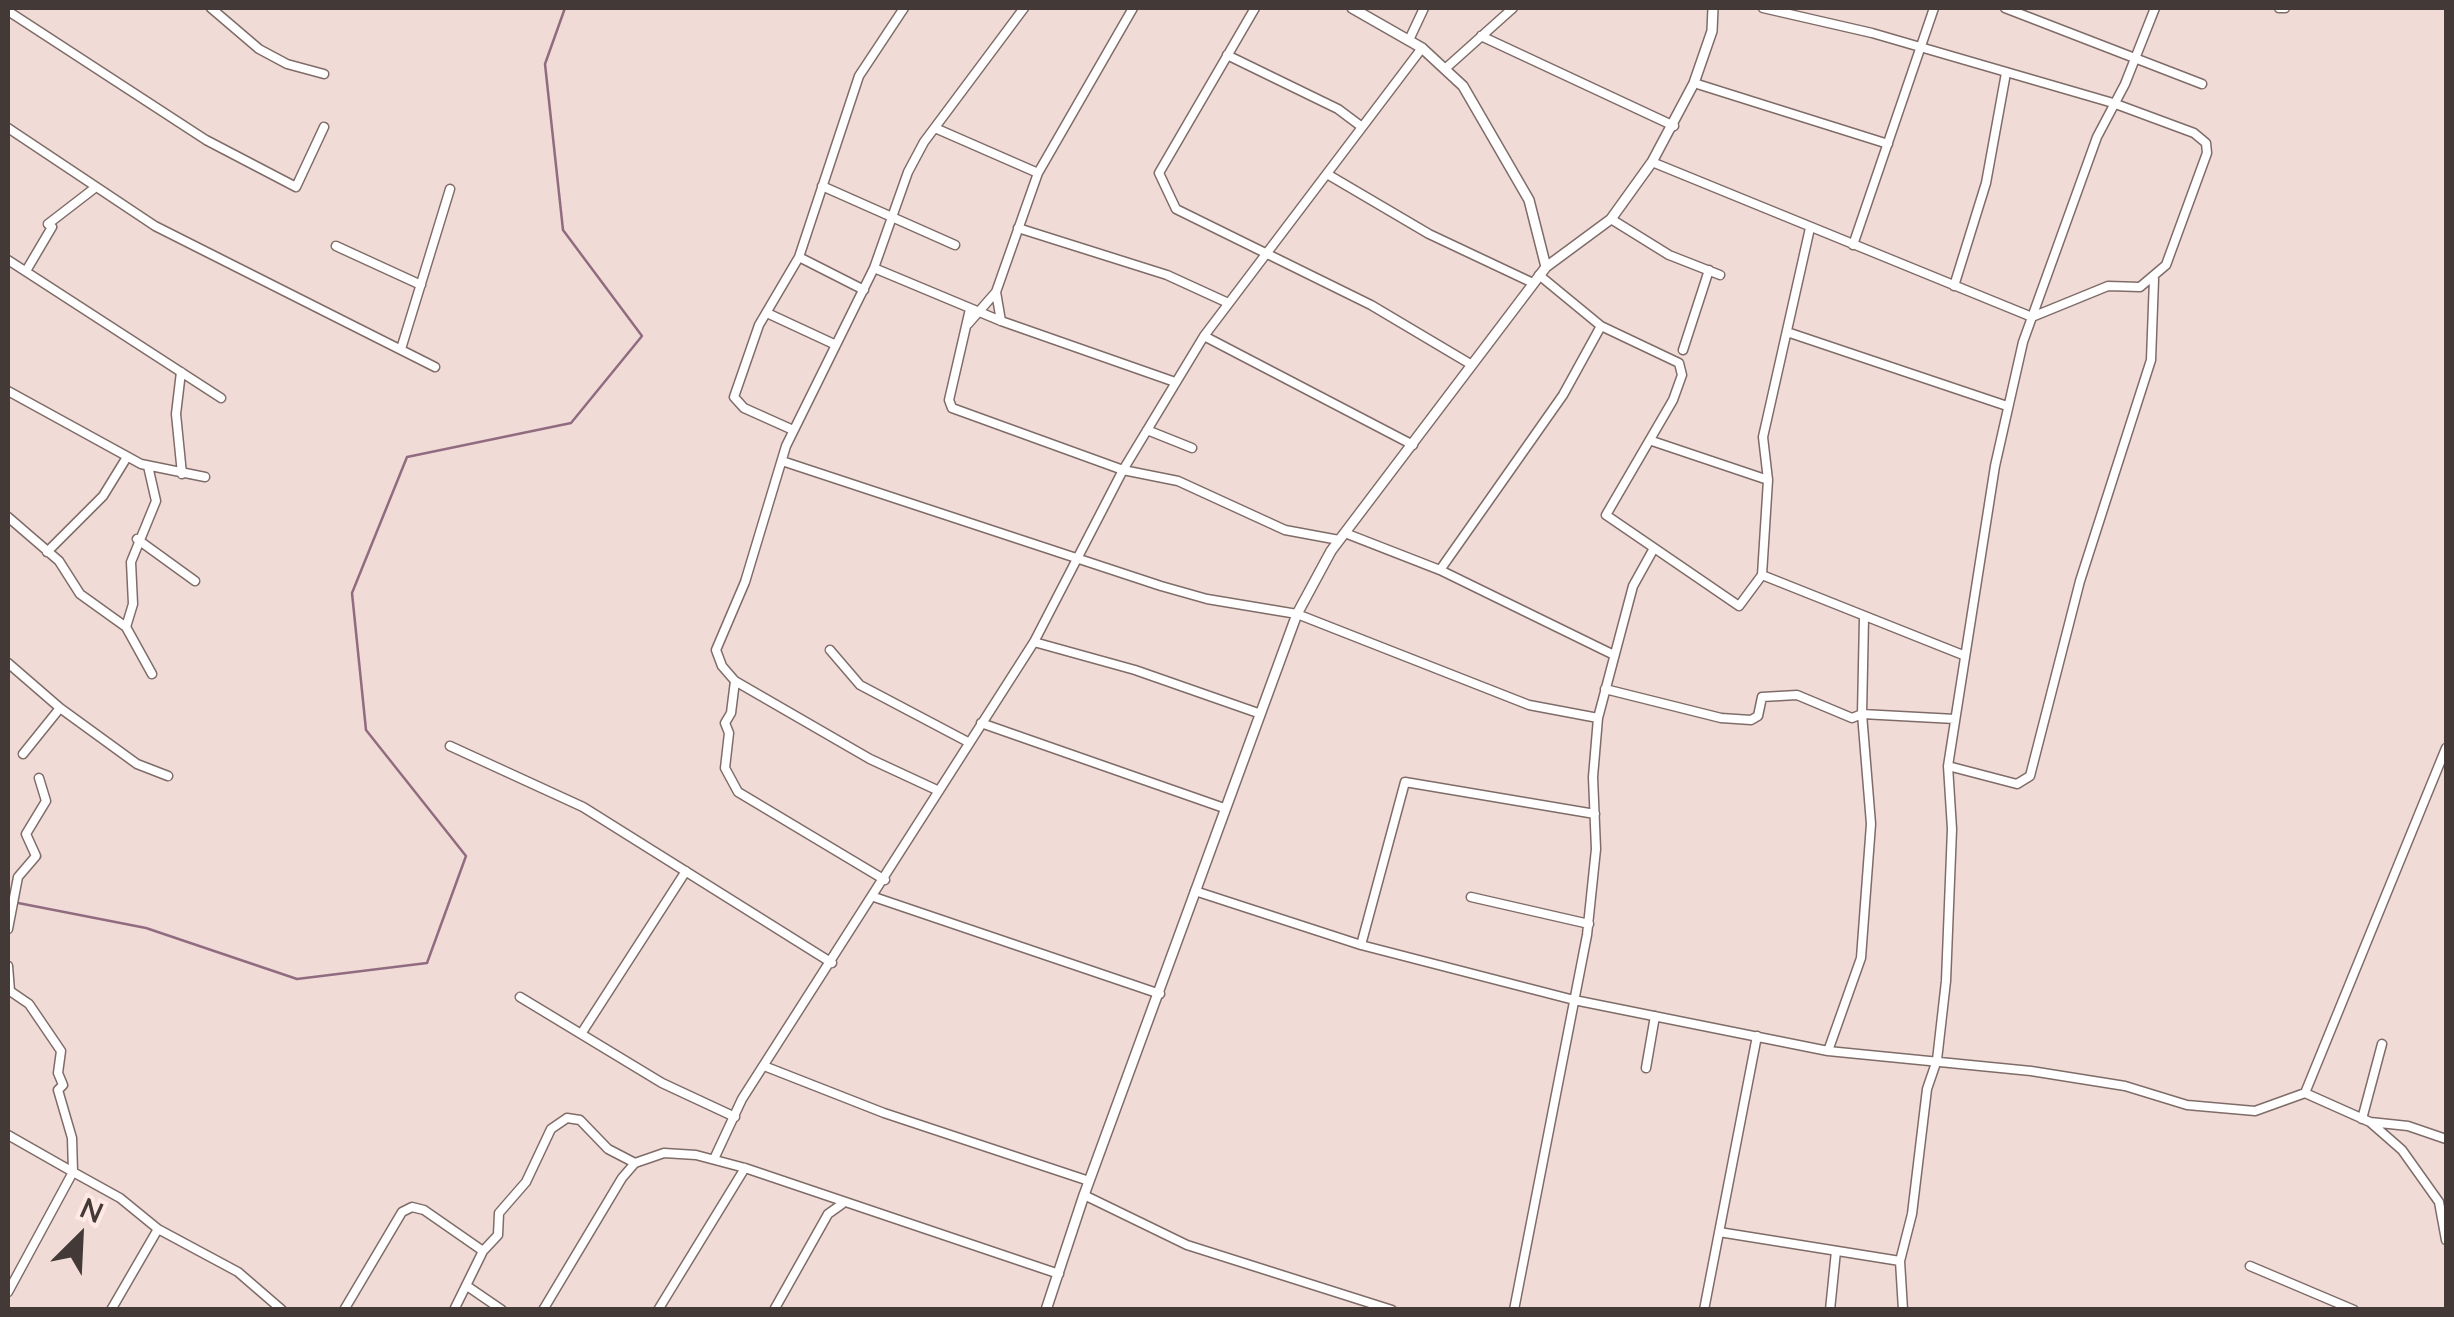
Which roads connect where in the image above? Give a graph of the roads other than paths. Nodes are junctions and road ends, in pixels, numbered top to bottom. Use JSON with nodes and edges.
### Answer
{"nodes":[{"id":1,"x":211,"y":8,"type":"edge"},
{"id":2,"x":904,"y":8,"type":"edge"},
{"id":3,"x":1024,"y":8,"type":"edge"},
{"id":4,"x":1133,"y":8,"type":"edge"},
{"id":5,"x":1255,"y":8,"type":"edge"},
{"id":6,"x":1352,"y":8,"type":"edge"},
{"id":7,"x":1424,"y":8,"type":"edge"},
{"id":8,"x":1513,"y":8,"type":"edge"},
{"id":9,"x":1713,"y":8,"type":"edge"},
{"id":10,"x":1762,"y":8,"type":"edge"},
{"id":11,"x":1934,"y":8,"type":"edge"},
{"id":12,"x":2004,"y":8,"type":"edge"},
{"id":13,"x":2154,"y":8,"type":"edge"},
{"id":14,"x":8,"y":10,"type":"edge"},
{"id":15,"x":1481,"y":36,"type":"junction"},
{"id":16,"x":1409,"y":40,"type":"junction"},
{"id":17,"x":1422,"y":48,"type":"junction"},
{"id":18,"x":1920,"y":49,"type":"junction"},
{"id":19,"x":1227,"y":54,"type":"junction"},
{"id":20,"x":2134,"y":61,"type":"junction"},
{"id":21,"x":1446,"y":68,"type":"junction"},
{"id":22,"x":2006,"y":73,"type":"junction"},
{"id":23,"x":324,"y":74,"type":"dead end"},
{"id":24,"x":1694,"y":83,"type":"junction"},
{"id":25,"x":2202,"y":84,"type":"dead end"},
{"id":26,"x":2113,"y":103,"type":"junction"},
{"id":27,"x":1362,"y":126,"type":"junction"},
{"id":28,"x":1674,"y":126,"type":"junction"},
{"id":29,"x":324,"y":127,"type":"dead end"},
{"id":30,"x":8,"y":128,"type":"edge"},
{"id":31,"x":936,"y":128,"type":"junction"},
{"id":32,"x":1888,"y":144,"type":"junction"},
{"id":33,"x":1652,"y":162,"type":"junction"},
{"id":34,"x":1038,"y":173,"type":"junction"},
{"id":35,"x":1326,"y":174,"type":"junction"},
{"id":36,"x":822,"y":186,"type":"junction"},
{"id":37,"x":96,"y":187,"type":"junction"},
{"id":38,"x":450,"y":188,"type":"dead end"},
{"id":39,"x":891,"y":216,"type":"junction"},
{"id":40,"x":1611,"y":219,"type":"junction"},
{"id":41,"x":1018,"y":228,"type":"junction"},
{"id":42,"x":1810,"y":228,"type":"junction"},
{"id":43,"x":955,"y":245,"type":"dead end"},
{"id":44,"x":1853,"y":245,"type":"junction"},
{"id":45,"x":336,"y":246,"type":"dead end"},
{"id":46,"x":1267,"y":253,"type":"junction"},
{"id":47,"x":800,"y":257,"type":"junction"},
{"id":48,"x":8,"y":260,"type":"edge"},
{"id":49,"x":874,"y":268,"type":"junction"},
{"id":50,"x":1709,"y":270,"type":"junction"},
{"id":51,"x":26,"y":272,"type":"junction"},
{"id":52,"x":1720,"y":274,"type":"dead end"},
{"id":53,"x":1539,"y":275,"type":"junction"},
{"id":54,"x":2154,"y":279,"type":"junction"},
{"id":55,"x":420,"y":285,"type":"junction"},
{"id":56,"x":1954,"y":286,"type":"junction"},
{"id":57,"x":864,"y":290,"type":"junction"},
{"id":58,"x":996,"y":292,"type":"junction"},
{"id":59,"x":1226,"y":302,"type":"junction"},
{"id":60,"x":970,"y":308,"type":"junction"},
{"id":61,"x":982,"y":312,"type":"junction"},
{"id":62,"x":767,"y":313,"type":"junction"},
{"id":63,"x":2032,"y":317,"type":"junction"},
{"id":64,"x":1001,"y":321,"type":"junction"},
{"id":65,"x":967,"y":324,"type":"junction"},
{"id":66,"x":1601,"y":326,"type":"junction"},
{"id":67,"x":1787,"y":332,"type":"junction"},
{"id":68,"x":1204,"y":336,"type":"junction"},
{"id":69,"x":836,"y":346,"type":"junction"},
{"id":70,"x":401,"y":349,"type":"junction"},
{"id":71,"x":1683,"y":350,"type":"dead end"},
{"id":72,"x":1472,"y":364,"type":"junction"},
{"id":73,"x":435,"y":366,"type":"dead end"},
{"id":74,"x":181,"y":372,"type":"junction"},
{"id":75,"x":1175,"y":382,"type":"junction"},
{"id":76,"x":8,"y":392,"type":"edge"},
{"id":77,"x":222,"y":398,"type":"dead end"},
{"id":78,"x":2007,"y":406,"type":"junction"},
{"id":79,"x":793,"y":430,"type":"junction"},
{"id":80,"x":1147,"y":430,"type":"junction"},
{"id":81,"x":1652,"y":441,"type":"junction"},
{"id":82,"x":1414,"y":446,"type":"junction"},
{"id":83,"x":1192,"y":448,"type":"dead end"},
{"id":84,"x":127,"y":457,"type":"junction"},
{"id":85,"x":782,"y":461,"type":"junction"},
{"id":86,"x":148,"y":466,"type":"junction"},
{"id":87,"x":1124,"y":470,"type":"junction"},
{"id":88,"x":182,"y":474,"type":"junction"},
{"id":89,"x":205,"y":477,"type":"dead end"},
{"id":90,"x":1768,"y":480,"type":"junction"},
{"id":91,"x":8,"y":516,"type":"edge"},
{"id":92,"x":1342,"y":536,"type":"junction"},
{"id":93,"x":137,"y":539,"type":"junction"},
{"id":94,"x":1653,"y":550,"type":"junction"},
{"id":95,"x":47,"y":552,"type":"junction"},
{"id":96,"x":1081,"y":557,"type":"junction"},
{"id":97,"x":1440,"y":570,"type":"junction"},
{"id":98,"x":1762,"y":575,"type":"junction"},
{"id":99,"x":195,"y":581,"type":"dead end"},
{"id":100,"x":1297,"y":614,"type":"junction"},
{"id":101,"x":1864,"y":618,"type":"junction"},
{"id":102,"x":126,"y":627,"type":"junction"},
{"id":103,"x":1034,"y":642,"type":"junction"},
{"id":104,"x":830,"y":650,"type":"dead end"},
{"id":105,"x":1614,"y":655,"type":"junction"},
{"id":106,"x":1964,"y":655,"type":"junction"},
{"id":107,"x":8,"y":663,"type":"edge"},
{"id":108,"x":152,"y":674,"type":"dead end"},
{"id":109,"x":735,"y":681,"type":"junction"},
{"id":110,"x":1605,"y":689,"type":"junction"},
{"id":111,"x":60,"y":708,"type":"junction"},
{"id":112,"x":1258,"y":714,"type":"junction"},
{"id":113,"x":1862,"y":714,"type":"junction"},
{"id":114,"x":1598,"y":718,"type":"junction"},
{"id":115,"x":1954,"y":719,"type":"junction"},
{"id":116,"x":981,"y":723,"type":"junction"},
{"id":117,"x":968,"y":742,"type":"junction"},
{"id":118,"x":450,"y":746,"type":"dead end"},
{"id":119,"x":2446,"y":748,"type":"edge"},
{"id":120,"x":23,"y":754,"type":"dead end"},
{"id":121,"x":1948,"y":766,"type":"junction"},
{"id":122,"x":168,"y":776,"type":"dead end"},
{"id":123,"x":39,"y":778,"type":"dead end"},
{"id":124,"x":938,"y":791,"type":"junction"},
{"id":125,"x":1224,"y":808,"type":"junction"},
{"id":126,"x":1594,"y":814,"type":"junction"},
{"id":127,"x":686,"y":871,"type":"junction"},
{"id":128,"x":885,"y":880,"type":"junction"},
{"id":129,"x":1195,"y":891,"type":"junction"},
{"id":130,"x":1472,"y":896,"type":"dead end"},
{"id":131,"x":874,"y":897,"type":"junction"},
{"id":132,"x":1588,"y":924,"type":"junction"},
{"id":133,"x":8,"y":930,"type":"edge"},
{"id":134,"x":1361,"y":945,"type":"junction"},
{"id":135,"x":832,"y":963,"type":"junction"},
{"id":136,"x":8,"y":966,"type":"edge"},
{"id":137,"x":1160,"y":994,"type":"junction"},
{"id":138,"x":520,"y":997,"type":"dead end"},
{"id":139,"x":1574,"y":1000,"type":"junction"},
{"id":140,"x":1654,"y":1016,"type":"junction"},
{"id":141,"x":581,"y":1034,"type":"junction"},
{"id":142,"x":1757,"y":1036,"type":"junction"},
{"id":143,"x":2382,"y":1044,"type":"dead end"},
{"id":144,"x":1828,"y":1052,"type":"junction"},
{"id":145,"x":1937,"y":1060,"type":"junction"},
{"id":146,"x":764,"y":1066,"type":"junction"},
{"id":147,"x":1646,"y":1068,"type":"dead end"},
{"id":148,"x":2305,"y":1093,"type":"junction"},
{"id":149,"x":735,"y":1116,"type":"junction"},
{"id":150,"x":2366,"y":1121,"type":"junction"},
{"id":151,"x":8,"y":1135,"type":"edge"},
{"id":152,"x":2446,"y":1139,"type":"edge"},
{"id":153,"x":714,"y":1159,"type":"junction"},
{"id":154,"x":635,"y":1163,"type":"junction"},
{"id":155,"x":745,"y":1168,"type":"junction"},
{"id":156,"x":74,"y":1172,"type":"junction"},
{"id":157,"x":1088,"y":1181,"type":"junction"},
{"id":158,"x":1084,"y":1194,"type":"junction"},
{"id":159,"x":828,"y":1200,"type":"junction"},
{"id":160,"x":842,"y":1204,"type":"junction"},
{"id":161,"x":828,"y":1214,"type":"junction"},
{"id":162,"x":158,"y":1229,"type":"junction"},
{"id":163,"x":1719,"y":1232,"type":"junction"},
{"id":164,"x":2446,"y":1240,"type":"edge"},
{"id":165,"x":482,"y":1251,"type":"junction"},
{"id":166,"x":1836,"y":1251,"type":"junction"},
{"id":167,"x":1900,"y":1261,"type":"junction"},
{"id":168,"x":2250,"y":1266,"type":"dead end"},
{"id":169,"x":1059,"y":1274,"type":"junction"},
{"id":170,"x":467,"y":1286,"type":"junction"},
{"id":171,"x":8,"y":1292,"type":"edge"},
{"id":172,"x":1382,"y":1306,"type":"edge"},
{"id":173,"x":111,"y":1310,"type":"edge"},
{"id":174,"x":282,"y":1310,"type":"edge"},
{"id":175,"x":344,"y":1310,"type":"edge"},
{"id":176,"x":454,"y":1310,"type":"edge"},
{"id":177,"x":502,"y":1310,"type":"edge"},
{"id":178,"x":543,"y":1310,"type":"edge"},
{"id":179,"x":658,"y":1310,"type":"edge"},
{"id":180,"x":774,"y":1310,"type":"edge"},
{"id":181,"x":1046,"y":1310,"type":"edge"},
{"id":182,"x":1392,"y":1310,"type":"edge"},
{"id":183,"x":1514,"y":1310,"type":"edge"},
{"id":184,"x":1704,"y":1310,"type":"edge"},
{"id":185,"x":1830,"y":1310,"type":"edge"},
{"id":186,"x":1903,"y":1310,"type":"edge"},
{"id":187,"x":2354,"y":1310,"type":"edge"}],
"edges":[{"from":1,"to":23,"type":"street"},
{"from":2,"to":36,"type":"street"},
{"from":3,"to":31,"type":"street"},
{"from":4,"to":34,"type":"street"},
{"from":5,"to":19,"type":"street"},
{"from":6,"to":16,"type":"street"},
{"from":7,"to":16,"type":"street"},
{"from":8,"to":15,"type":"street"},
{"from":9,"to":24,"type":"street"},
{"from":10,"to":18,"type":"street"},
{"from":11,"to":18,"type":"street"},
{"from":12,"to":20,"type":"street"},
{"from":13,"to":20,"type":"street"},
{"from":14,"to":29,"type":"street"},
{"from":15,"to":21,"type":"street"},
{"from":15,"to":28,"type":"street"},
{"from":16,"to":17,"type":"street"},
{"from":17,"to":21,"type":"street"},
{"from":17,"to":27,"type":"street"},
{"from":18,"to":22,"type":"street"},
{"from":18,"to":32,"type":"street"},
{"from":19,"to":27,"type":"street"},
{"from":19,"to":46,"type":"street"},
{"from":20,"to":25,"type":"street"},
{"from":20,"to":26,"type":"street"},
{"from":21,"to":53,"type":"street"},
{"from":22,"to":26,"type":"street"},
{"from":22,"to":56,"type":"street"},
{"from":24,"to":28,"type":"street"},
{"from":24,"to":32,"type":"street"},
{"from":26,"to":54,"type":"street"},
{"from":26,"to":63,"type":"street"},
{"from":27,"to":35,"type":"street"},
{"from":28,"to":33,"type":"street"},
{"from":30,"to":37,"type":"street"},
{"from":31,"to":34,"type":"street"},
{"from":31,"to":39,"type":"street"},
{"from":32,"to":44,"type":"street"},
{"from":33,"to":40,"type":"street"},
{"from":33,"to":42,"type":"street"},
{"from":34,"to":41,"type":"street"},
{"from":35,"to":46,"type":"street"},
{"from":35,"to":53,"type":"street"},
{"from":36,"to":39,"type":"street"},
{"from":36,"to":47,"type":"street"},
{"from":37,"to":51,"type":"street"},
{"from":37,"to":70,"type":"street"},
{"from":38,"to":55,"type":"street"},
{"from":39,"to":43,"type":"street"},
{"from":39,"to":49,"type":"street"},
{"from":40,"to":50,"type":"street"},
{"from":40,"to":53,"type":"street"},
{"from":41,"to":58,"type":"street"},
{"from":41,"to":59,"type":"street"},
{"from":42,"to":44,"type":"street"},
{"from":42,"to":67,"type":"street"},
{"from":44,"to":56,"type":"street"},
{"from":45,"to":55,"type":"street"},
{"from":46,"to":59,"type":"street"},
{"from":46,"to":72,"type":"street"},
{"from":47,"to":57,"type":"street"},
{"from":47,"to":62,"type":"street"},
{"from":48,"to":51,"type":"street"},
{"from":49,"to":57,"type":"street"},
{"from":49,"to":60,"type":"street"},
{"from":50,"to":52,"type":"street"},
{"from":50,"to":71,"type":"street"},
{"from":51,"to":74,"type":"street"},
{"from":53,"to":66,"type":"street"},
{"from":53,"to":72,"type":"street"},
{"from":54,"to":63,"type":"street"},
{"from":54,"to":121,"type":"street"},
{"from":55,"to":70,"type":"street"},
{"from":56,"to":63,"type":"street"},
{"from":57,"to":69,"type":"street"},
{"from":58,"to":61,"type":"street"},
{"from":58,"to":64,"type":"street"},
{"from":59,"to":68,"type":"street"},
{"from":60,"to":61,"type":"street"},
{"from":60,"to":65,"type":"street"},
{"from":61,"to":64,"type":"street"},
{"from":61,"to":65,"type":"street"},
{"from":62,"to":69,"type":"street"},
{"from":62,"to":79,"type":"street"},
{"from":63,"to":78,"type":"street"},
{"from":64,"to":75,"type":"street"},
{"from":65,"to":87,"type":"street"},
{"from":66,"to":81,"type":"street"},
{"from":66,"to":97,"type":"street"},
{"from":67,"to":78,"type":"street"},
{"from":67,"to":90,"type":"street"},
{"from":68,"to":75,"type":"street"},
{"from":68,"to":82,"type":"street"},
{"from":69,"to":79,"type":"street"},
{"from":70,"to":73,"type":"street"},
{"from":72,"to":82,"type":"street"},
{"from":74,"to":77,"type":"street"},
{"from":74,"to":88,"type":"street"},
{"from":75,"to":80,"type":"street"},
{"from":76,"to":84,"type":"street"},
{"from":78,"to":106,"type":"street"},
{"from":79,"to":85,"type":"street"},
{"from":80,"to":83,"type":"street"},
{"from":80,"to":87,"type":"street"},
{"from":81,"to":90,"type":"street"},
{"from":81,"to":94,"type":"street"},
{"from":82,"to":92,"type":"street"},
{"from":84,"to":86,"type":"street"},
{"from":84,"to":95,"type":"street"},
{"from":85,"to":96,"type":"street"},
{"from":85,"to":109,"type":"street"},
{"from":86,"to":88,"type":"street"},
{"from":86,"to":93,"type":"street"},
{"from":87,"to":92,"type":"street"},
{"from":87,"to":96,"type":"street"},
{"from":88,"to":89,"type":"street"},
{"from":90,"to":98,"type":"street"},
{"from":91,"to":95,"type":"street"},
{"from":92,"to":97,"type":"street"},
{"from":92,"to":100,"type":"street"},
{"from":93,"to":99,"type":"street"},
{"from":93,"to":102,"type":"street"},
{"from":94,"to":98,"type":"street"},
{"from":94,"to":105,"type":"street"},
{"from":95,"to":102,"type":"street"},
{"from":96,"to":100,"type":"street"},
{"from":96,"to":103,"type":"street"},
{"from":97,"to":105,"type":"street"},
{"from":98,"to":101,"type":"street"},
{"from":100,"to":112,"type":"street"},
{"from":100,"to":114,"type":"street"},
{"from":101,"to":106,"type":"street"},
{"from":101,"to":113,"type":"street"},
{"from":102,"to":108,"type":"street"},
{"from":103,"to":112,"type":"street"},
{"from":103,"to":116,"type":"street"},
{"from":104,"to":117,"type":"street"},
{"from":105,"to":110,"type":"street"},
{"from":106,"to":115,"type":"street"},
{"from":107,"to":111,"type":"street"},
{"from":109,"to":124,"type":"street"},
{"from":109,"to":128,"type":"street"},
{"from":110,"to":113,"type":"street"},
{"from":110,"to":114,"type":"street"},
{"from":111,"to":120,"type":"street"},
{"from":111,"to":122,"type":"street"},
{"from":112,"to":125,"type":"street"},
{"from":113,"to":115,"type":"street"},
{"from":113,"to":144,"type":"street"},
{"from":114,"to":126,"type":"street"},
{"from":115,"to":121,"type":"street"},
{"from":116,"to":117,"type":"street"},
{"from":116,"to":125,"type":"street"},
{"from":117,"to":124,"type":"street"},
{"from":118,"to":127,"type":"street"},
{"from":119,"to":148,"type":"street"},
{"from":121,"to":145,"type":"street"},
{"from":123,"to":133,"type":"street"},
{"from":124,"to":128,"type":"street"},
{"from":125,"to":129,"type":"street"},
{"from":126,"to":132,"type":"street"},
{"from":126,"to":134,"type":"street"},
{"from":127,"to":135,"type":"street"},
{"from":127,"to":141,"type":"street"},
{"from":128,"to":131,"type":"street"},
{"from":129,"to":134,"type":"street"},
{"from":129,"to":137,"type":"street"},
{"from":130,"to":132,"type":"street"},
{"from":131,"to":135,"type":"street"},
{"from":131,"to":137,"type":"street"},
{"from":132,"to":139,"type":"street"},
{"from":134,"to":139,"type":"street"},
{"from":135,"to":146,"type":"street"},
{"from":136,"to":156,"type":"street"},
{"from":137,"to":157,"type":"street"},
{"from":138,"to":141,"type":"street"},
{"from":139,"to":140,"type":"street"},
{"from":139,"to":183,"type":"street"},
{"from":140,"to":142,"type":"street"},
{"from":140,"to":147,"type":"street"},
{"from":141,"to":149,"type":"street"},
{"from":142,"to":144,"type":"street"},
{"from":142,"to":163,"type":"street"},
{"from":143,"to":150,"type":"street"},
{"from":144,"to":145,"type":"street"},
{"from":145,"to":148,"type":"street"},
{"from":145,"to":167,"type":"street"},
{"from":146,"to":149,"type":"street"},
{"from":146,"to":157,"type":"street"},
{"from":148,"to":150,"type":"street"},
{"from":149,"to":153,"type":"street"},
{"from":150,"to":152,"type":"street"},
{"from":150,"to":164,"type":"street"},
{"from":151,"to":156,"type":"street"},
{"from":153,"to":154,"type":"street"},
{"from":153,"to":155,"type":"street"},
{"from":154,"to":165,"type":"street"},
{"from":154,"to":178,"type":"street"},
{"from":155,"to":159,"type":"street"},
{"from":155,"to":179,"type":"street"},
{"from":156,"to":162,"type":"street"},
{"from":156,"to":171,"type":"street"},
{"from":157,"to":158,"type":"street"},
{"from":158,"to":169,"type":"street"},
{"from":158,"to":172,"type":"street"},
{"from":159,"to":160,"type":"street"},
{"from":159,"to":161,"type":"street"},
{"from":160,"to":161,"type":"street"},
{"from":160,"to":169,"type":"street"},
{"from":161,"to":180,"type":"street"},
{"from":162,"to":173,"type":"street"},
{"from":162,"to":174,"type":"street"},
{"from":163,"to":166,"type":"street"},
{"from":163,"to":184,"type":"street"},
{"from":165,"to":170,"type":"street"},
{"from":165,"to":175,"type":"street"},
{"from":166,"to":167,"type":"street"},
{"from":166,"to":185,"type":"street"},
{"from":167,"to":186,"type":"street"},
{"from":168,"to":187,"type":"street"},
{"from":169,"to":181,"type":"street"},
{"from":170,"to":176,"type":"street"},
{"from":170,"to":177,"type":"street"},
{"from":172,"to":182,"type":"street"}]}
